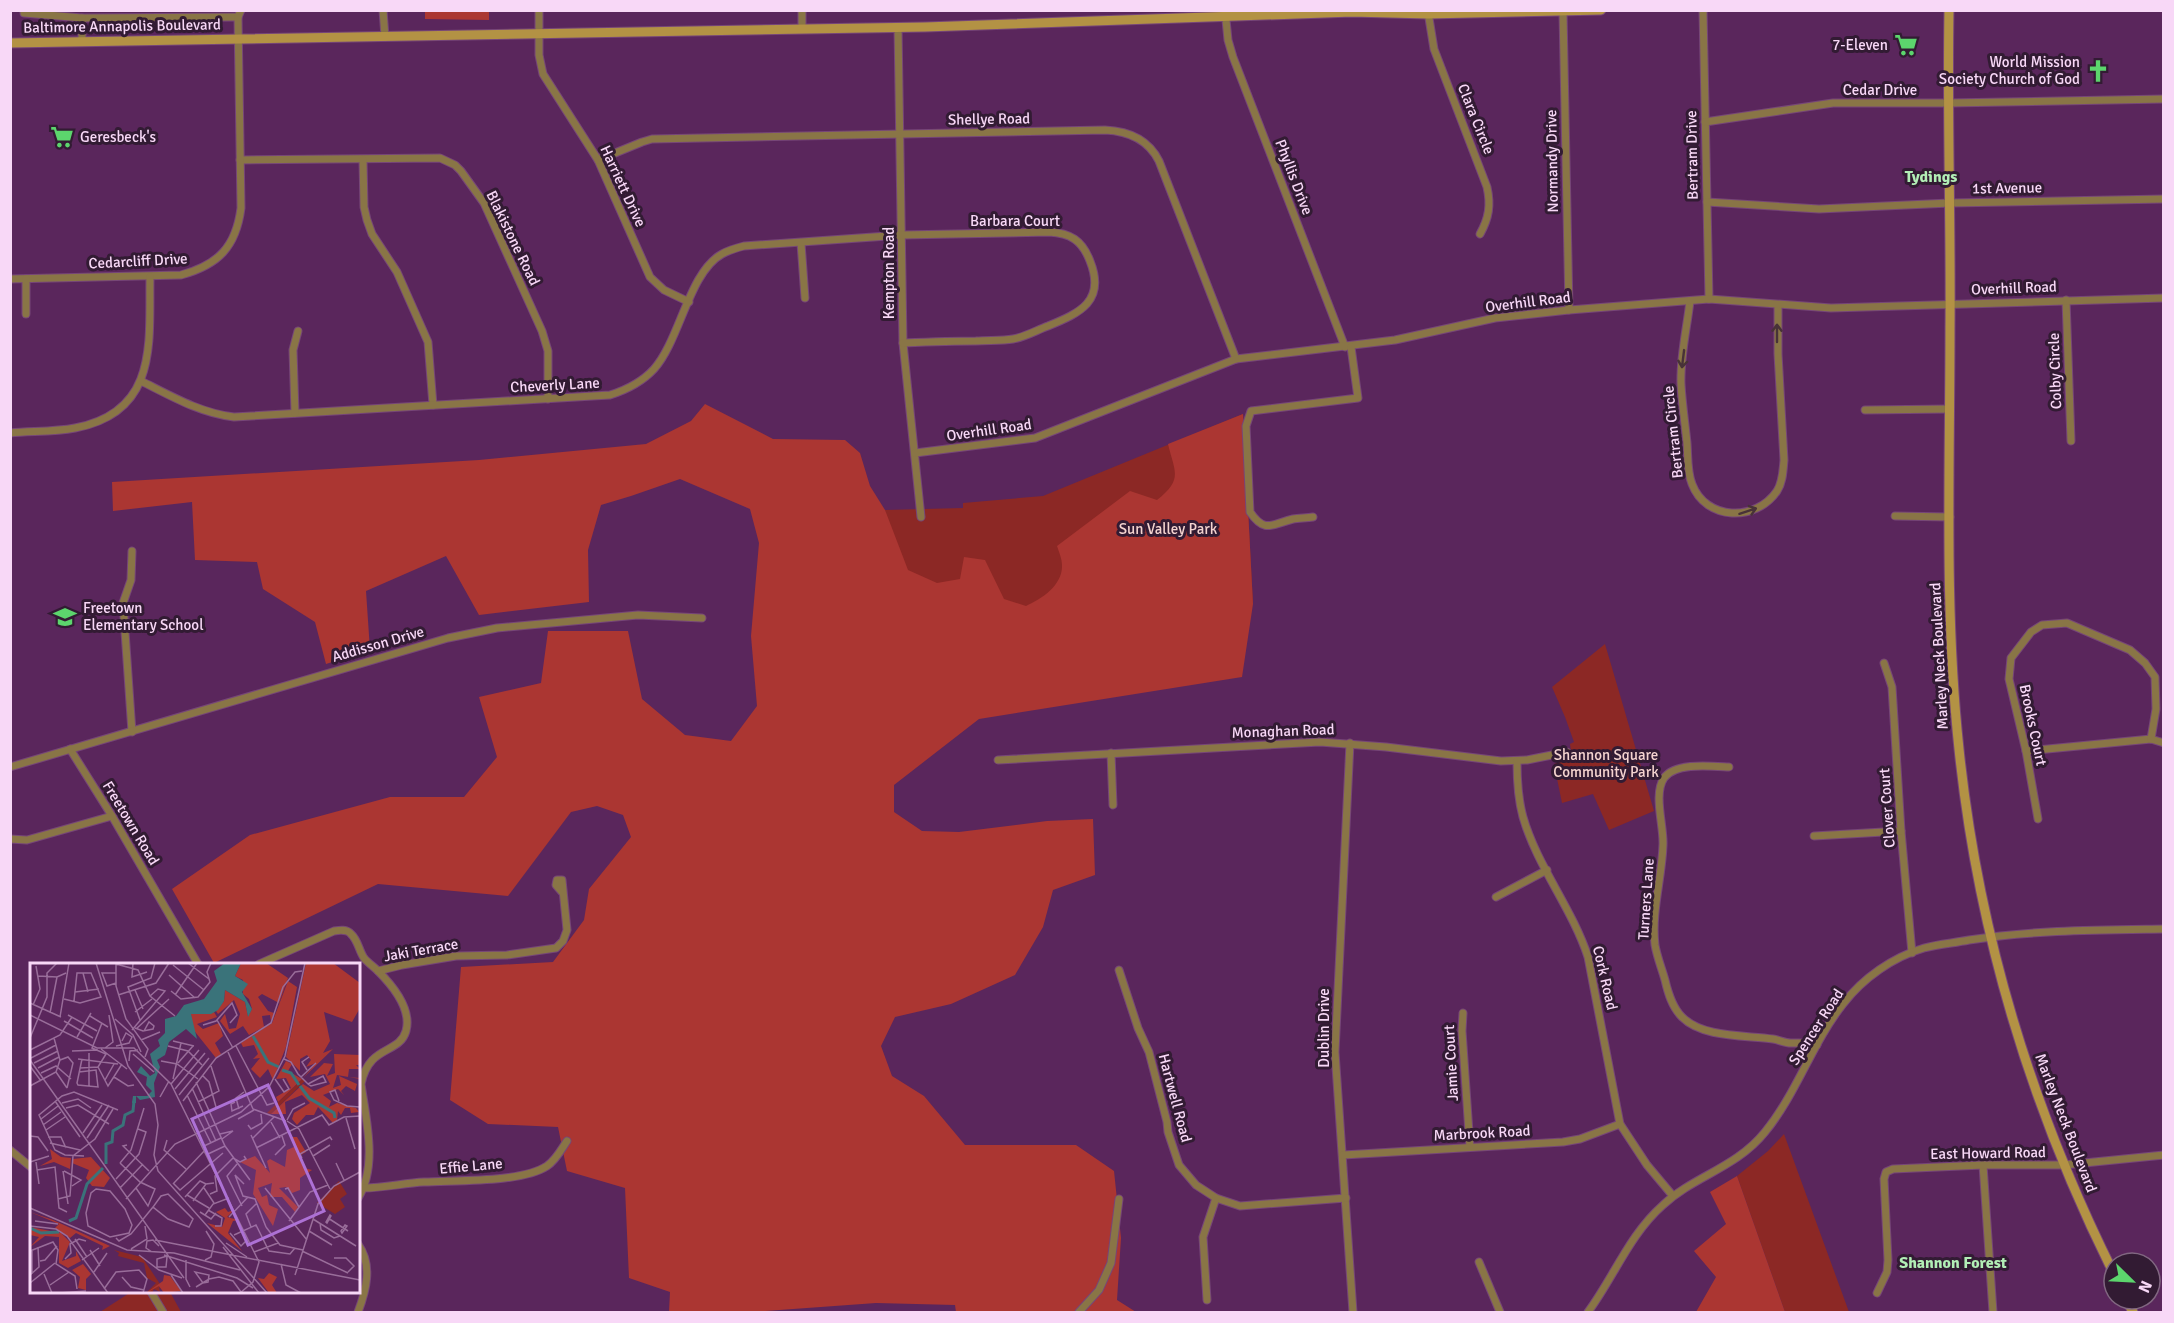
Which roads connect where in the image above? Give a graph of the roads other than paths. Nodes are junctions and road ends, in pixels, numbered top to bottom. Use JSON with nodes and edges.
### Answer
{"nodes":[{"id":1,"x":24,"y":10,"type":"edge"},
{"id":2,"x":383,"y":10,"type":"edge"},
{"id":3,"x":539,"y":10,"type":"edge"},
{"id":4,"x":802,"y":10,"type":"edge"},
{"id":5,"x":1601,"y":10,"type":"edge"},
{"id":6,"x":1703,"y":10,"type":"edge"},
{"id":7,"x":1948,"y":10,"type":"edge"},
{"id":8,"x":1352,"y":11,"type":"edge"},
{"id":9,"x":1224,"y":12,"type":"edge"},
{"id":10,"x":1428,"y":12,"type":"edge"},
{"id":11,"x":1563,"y":12,"type":"junction"},
{"id":12,"x":240,"y":14,"type":"edge"},
{"id":13,"x":82,"y":18,"type":"junction"},
{"id":14,"x":898,"y":27,"type":"junction"},
{"id":15,"x":802,"y":28,"type":"junction"},
{"id":16,"x":538,"y":34,"type":"junction"},
{"id":17,"x":385,"y":37,"type":"junction"},
{"id":18,"x":239,"y":39,"type":"junction"},
{"id":19,"x":82,"y":42,"type":"junction"},
{"id":20,"x":10,"y":43,"type":"edge"},
{"id":21,"x":2163,"y":99,"type":"edge"},
{"id":22,"x":1948,"y":103,"type":"junction"},
{"id":23,"x":1705,"y":122,"type":"junction"},
{"id":24,"x":899,"y":134,"type":"junction"},
{"id":25,"x":240,"y":160,"type":"junction"},
{"id":26,"x":363,"y":160,"type":"junction"},
{"id":27,"x":598,"y":160,"type":"junction"},
{"id":28,"x":2163,"y":200,"type":"edge"},
{"id":29,"x":1707,"y":202,"type":"junction"},
{"id":30,"x":1950,"y":203,"type":"junction"},
{"id":31,"x":1480,"y":234,"type":"dead end"},
{"id":32,"x":902,"y":235,"type":"junction"},
{"id":33,"x":801,"y":243,"type":"junction"},
{"id":34,"x":150,"y":276,"type":"junction"},
{"id":35,"x":10,"y":279,"type":"edge"},
{"id":36,"x":26,"y":279,"type":"junction"},
{"id":37,"x":805,"y":298,"type":"dead end"},
{"id":38,"x":2163,"y":298,"type":"edge"},
{"id":39,"x":1709,"y":299,"type":"junction"},
{"id":40,"x":2066,"y":300,"type":"junction"},
{"id":41,"x":1690,"y":301,"type":"junction"},
{"id":42,"x":689,"y":302,"type":"junction"},
{"id":43,"x":1950,"y":304,"type":"junction"},
{"id":44,"x":1778,"y":305,"type":"junction"},
{"id":45,"x":1569,"y":310,"type":"junction"},
{"id":46,"x":26,"y":314,"type":"dead end"},
{"id":47,"x":298,"y":331,"type":"dead end"},
{"id":48,"x":903,"y":343,"type":"junction"},
{"id":49,"x":1348,"y":347,"type":"junction"},
{"id":50,"x":1236,"y":359,"type":"junction"},
{"id":51,"x":141,"y":381,"type":"junction"},
{"id":52,"x":548,"y":399,"type":"junction"},
{"id":53,"x":433,"y":405,"type":"junction"},
{"id":54,"x":1950,"y":409,"type":"junction"},
{"id":55,"x":1865,"y":410,"type":"dead end"},
{"id":56,"x":296,"y":412,"type":"junction"},
{"id":57,"x":10,"y":433,"type":"edge"},
{"id":58,"x":2071,"y":441,"type":"dead end"},
{"id":59,"x":915,"y":453,"type":"junction"},
{"id":60,"x":1895,"y":516,"type":"dead end"},
{"id":61,"x":1313,"y":517,"type":"dead end"},
{"id":62,"x":1950,"y":517,"type":"junction"},
{"id":63,"x":921,"y":518,"type":"dead end"},
{"id":64,"x":132,"y":551,"type":"dead end"},
{"id":65,"x":702,"y":618,"type":"dead end"},
{"id":66,"x":1884,"y":663,"type":"dead end"},
{"id":67,"x":132,"y":732,"type":"junction"},
{"id":68,"x":2151,"y":739,"type":"junction"},
{"id":69,"x":1350,"y":743,"type":"junction"},
{"id":70,"x":2163,"y":743,"type":"edge"},
{"id":71,"x":70,"y":749,"type":"junction"},
{"id":72,"x":2026,"y":751,"type":"junction"},
{"id":73,"x":1567,"y":752,"type":"dead end"},
{"id":74,"x":1111,"y":753,"type":"junction"},
{"id":75,"x":998,"y":760,"type":"dead end"},
{"id":76,"x":1517,"y":761,"type":"junction"},
{"id":77,"x":10,"y":767,"type":"edge"},
{"id":78,"x":1729,"y":767,"type":"dead end"},
{"id":79,"x":1113,"y":805,"type":"dead end"},
{"id":80,"x":112,"y":816,"type":"junction"},
{"id":81,"x":2038,"y":819,"type":"dead end"},
{"id":82,"x":1901,"y":831,"type":"junction"},
{"id":83,"x":1814,"y":836,"type":"dead end"},
{"id":84,"x":10,"y":839,"type":"edge"},
{"id":85,"x":1547,"y":870,"type":"junction"},
{"id":86,"x":562,"y":892,"type":"dead end"},
{"id":87,"x":1496,"y":897,"type":"dead end"},
{"id":88,"x":2163,"y":929,"type":"edge"},
{"id":89,"x":1990,"y":937,"type":"junction"},
{"id":90,"x":1912,"y":952,"type":"junction"},
{"id":91,"x":197,"y":963,"type":"edge"},
{"id":92,"x":261,"y":963,"type":"edge"},
{"id":93,"x":1119,"y":970,"type":"dead end"},
{"id":94,"x":378,"y":971,"type":"junction"},
{"id":95,"x":1463,"y":1013,"type":"dead end"},
{"id":96,"x":1817,"y":1045,"type":"junction"},
{"id":97,"x":1620,"y":1124,"type":"junction"},
{"id":98,"x":567,"y":1141,"type":"dead end"},
{"id":99,"x":1470,"y":1147,"type":"junction"},
{"id":100,"x":10,"y":1150,"type":"edge"},
{"id":101,"x":1343,"y":1155,"type":"junction"},
{"id":102,"x":2163,"y":1155,"type":"edge"},
{"id":103,"x":1983,"y":1165,"type":"junction"},
{"id":104,"x":2064,"y":1165,"type":"junction"},
{"id":105,"x":30,"y":1166,"type":"edge"},
{"id":106,"x":364,"y":1188,"type":"junction"},
{"id":107,"x":360,"y":1195,"type":"edge"},
{"id":108,"x":1673,"y":1196,"type":"junction"},
{"id":109,"x":1216,"y":1198,"type":"junction"},
{"id":110,"x":1346,"y":1198,"type":"junction"},
{"id":111,"x":1119,"y":1199,"type":"dead end"},
{"id":112,"x":360,"y":1247,"type":"edge"},
{"id":113,"x":2103,"y":1251,"type":"edge"},
{"id":114,"x":1479,"y":1262,"type":"dead end"},
{"id":115,"x":152,"y":1293,"type":"edge"},
{"id":116,"x":1877,"y":1293,"type":"dead end"},
{"id":117,"x":1207,"y":1300,"type":"dead end"},
{"id":118,"x":164,"y":1312,"type":"edge"},
{"id":119,"x":358,"y":1312,"type":"edge"},
{"id":120,"x":1079,"y":1312,"type":"edge"},
{"id":121,"x":1353,"y":1312,"type":"edge"},
{"id":122,"x":1500,"y":1312,"type":"edge"},
{"id":123,"x":1588,"y":1312,"type":"edge"},
{"id":124,"x":1993,"y":1312,"type":"edge"}],
"edges":[{"from":1,"to":13,"type":"street"},
{"from":2,"to":17,"type":"street"},
{"from":3,"to":16,"type":"street","name":"Harriett Drive"},
{"from":4,"to":15,"type":"street"},
{"from":5,"to":11,"type":"main road","name":"Baltimore Annapolis Boulevard"},
{"from":6,"to":23,"type":"street","name":"Bertram Drive"},
{"from":7,"to":22,"type":"main road","name":"Marley Neck Boulevard"},
{"from":8,"to":9,"type":"main road","name":"Baltimore Annapolis Boulevard"},
{"from":8,"to":10,"type":"main road","name":"Baltimore Annapolis Boulevard"},
{"from":9,"to":14,"type":"main road","name":"Baltimore Annapolis Boulevard"},
{"from":9,"to":49,"type":"street","name":"Phyllis Drive"},
{"from":10,"to":11,"type":"main road","name":"Baltimore Annapolis Boulevard"},
{"from":10,"to":31,"type":"street","name":"Clara Circle"},
{"from":11,"to":45,"type":"street","name":"Normandy Drive"},
{"from":12,"to":13,"type":"street"},
{"from":12,"to":18,"type":"street","name":"Cedarcliff Drive"},
{"from":13,"to":19,"type":"street"},
{"from":14,"to":15,"type":"main road","name":"Baltimore Annapolis Boulevard"},
{"from":14,"to":24,"type":"street","name":"Kempton Road"},
{"from":15,"to":16,"type":"main road","name":"Baltimore Annapolis Boulevard"},
{"from":16,"to":17,"type":"main road","name":"Baltimore Annapolis Boulevard"},
{"from":16,"to":27,"type":"street","name":"Harriett Drive"},
{"from":17,"to":18,"type":"main road","name":"Baltimore Annapolis Boulevard"},
{"from":18,"to":19,"type":"main road","name":"Baltimore Annapolis Boulevard"},
{"from":18,"to":25,"type":"street","name":"Cedarcliff Drive"},
{"from":19,"to":20,"type":"main road","name":"Baltimore Annapolis Boulevard"},
{"from":21,"to":22,"type":"street","name":"Cedar Drive"},
{"from":22,"to":23,"type":"street","name":"Cedar Drive"},
{"from":22,"to":30,"type":"main road","name":"Marley Neck Boulevard"},
{"from":23,"to":29,"type":"street","name":"Bertram Drive"},
{"from":24,"to":27,"type":"street","name":"Shellye Road"},
{"from":24,"to":32,"type":"street","name":"Kempton Road"},
{"from":24,"to":50,"type":"street","name":"Shellye Road"},
{"from":25,"to":26,"type":"street","name":"Blakistone Road"},
{"from":25,"to":34,"type":"street","name":"Cedarcliff Drive"},
{"from":26,"to":52,"type":"street","name":"Blakistone Road"},
{"from":26,"to":53,"type":"street"},
{"from":27,"to":42,"type":"street","name":"Harriett Drive"},
{"from":28,"to":30,"type":"street","name":"1st Avenue"},
{"from":29,"to":30,"type":"street","name":"1st Avenue"},
{"from":29,"to":39,"type":"street","name":"Bertram Drive"},
{"from":30,"to":43,"type":"main road","name":"Marley Neck Boulevard"},
{"from":32,"to":33,"type":"street","name":"Cheverly Lane"},
{"from":32,"to":48,"type":"street","name":"Kempton Road"},
{"from":32,"to":48,"type":"street","name":"Barbara Court"},
{"from":33,"to":37,"type":"street"},
{"from":33,"to":42,"type":"street","name":"Cheverly Lane"},
{"from":34,"to":36,"type":"street","name":"Cedarcliff Drive"},
{"from":34,"to":51,"type":"street"},
{"from":35,"to":36,"type":"street","name":"Cedarcliff Drive"},
{"from":36,"to":46,"type":"street"},
{"from":38,"to":40,"type":"street","name":"Overhill Road"},
{"from":39,"to":41,"type":"street","name":"Overhill Road"},
{"from":39,"to":44,"type":"street","name":"Overhill Road"},
{"from":40,"to":43,"type":"street","name":"Overhill Road"},
{"from":40,"to":58,"type":"street","name":"Colby Circle"},
{"from":41,"to":44,"type":"street","name":"Bertram Circle","one_way":true},
{"from":41,"to":45,"type":"street","name":"Overhill Road"},
{"from":42,"to":52,"type":"street","name":"Cheverly Lane"},
{"from":43,"to":44,"type":"street","name":"Overhill Road"},
{"from":43,"to":54,"type":"main road","name":"Marley Neck Boulevard"},
{"from":45,"to":49,"type":"street","name":"Overhill Road"},
{"from":47,"to":56,"type":"street"},
{"from":48,"to":59,"type":"street","name":"Kempton Road"},
{"from":49,"to":50,"type":"street","name":"Overhill Road"},
{"from":49,"to":61,"type":"street","name":"Phyllis Drive"},
{"from":50,"to":59,"type":"street","name":"Overhill Road"},
{"from":51,"to":56,"type":"street","name":"Cheverly Lane"},
{"from":51,"to":57,"type":"street"},
{"from":52,"to":53,"type":"street","name":"Cheverly Lane"},
{"from":53,"to":56,"type":"street","name":"Cheverly Lane"},
{"from":54,"to":55,"type":"street"},
{"from":54,"to":62,"type":"main road","name":"Marley Neck Boulevard"},
{"from":59,"to":63,"type":"street","name":"Kempton Road"},
{"from":60,"to":62,"type":"street"},
{"from":62,"to":89,"type":"main road","name":"Marley Neck Boulevard"},
{"from":64,"to":67,"type":"street"},
{"from":65,"to":67,"type":"street","name":"Addisson Drive"},
{"from":66,"to":82,"type":"street","name":"Clover Court"},
{"from":67,"to":71,"type":"street","name":"Addisson Drive"},
{"from":68,"to":70,"type":"street"},
{"from":68,"to":72,"type":"street"},
{"from":68,"to":72,"type":"street","name":"Brooks Court"},
{"from":69,"to":74,"type":"street","name":"Monaghan Road"},
{"from":69,"to":76,"type":"street","name":"Monaghan Road"},
{"from":69,"to":101,"type":"street","name":"Dublin Drive"},
{"from":71,"to":77,"type":"street"},
{"from":71,"to":80,"type":"street","name":"Freetown Road"},
{"from":72,"to":81,"type":"street","name":"Brooks Court"},
{"from":73,"to":76,"type":"street","name":"Monaghan Road"},
{"from":74,"to":75,"type":"street","name":"Monaghan Road"},
{"from":74,"to":79,"type":"street"},
{"from":76,"to":85,"type":"street","name":"Cork Road"},
{"from":78,"to":96,"type":"street","name":"Turners Lane"},
{"from":80,"to":84,"type":"street"},
{"from":80,"to":91,"type":"street","name":"Freetown Road"},
{"from":82,"to":83,"type":"street"},
{"from":82,"to":90,"type":"street","name":"Clover Court"},
{"from":85,"to":87,"type":"street"},
{"from":85,"to":97,"type":"street","name":"Cork Road"},
{"from":86,"to":94,"type":"street","name":"Jaki Terrace"},
{"from":88,"to":89,"type":"street","name":"Spencer Road"},
{"from":89,"to":90,"type":"street","name":"Spencer Road"},
{"from":89,"to":104,"type":"main road","name":"Marley Neck Boulevard"},
{"from":90,"to":96,"type":"street","name":"Spencer Road"},
{"from":92,"to":94,"type":"street","name":"Jaki Terrace"},
{"from":93,"to":109,"type":"street","name":"Hartwell Road"},
{"from":94,"to":106,"type":"street"},
{"from":95,"to":99,"type":"street","name":"Jamie Court"},
{"from":96,"to":108,"type":"street","name":"Spencer Road"},
{"from":97,"to":99,"type":"street","name":"Marbrook Road"},
{"from":97,"to":108,"type":"street","name":"Cork Road"},
{"from":98,"to":106,"type":"street","name":"Effie Lane"},
{"from":99,"to":101,"type":"street","name":"Marbrook Road"},
{"from":100,"to":105,"type":"street"},
{"from":101,"to":110,"type":"street","name":"Dublin Drive"},
{"from":102,"to":104,"type":"street","name":"East Howard Road"},
{"from":103,"to":104,"type":"street","name":"East Howard Road"},
{"from":103,"to":116,"type":"street","name":"East Howard Road"},
{"from":103,"to":124,"type":"street"},
{"from":104,"to":113,"type":"main road","name":"Marley Neck Boulevard"},
{"from":106,"to":107,"type":"street"},
{"from":108,"to":123,"type":"street","name":"Spencer Road"},
{"from":109,"to":110,"type":"street","name":"Hartwell Road"},
{"from":109,"to":117,"type":"street"},
{"from":110,"to":121,"type":"street","name":"Dublin Drive"},
{"from":111,"to":120,"type":"street"},
{"from":112,"to":119,"type":"street"},
{"from":114,"to":122,"type":"street"},
{"from":115,"to":118,"type":"street"}]}
